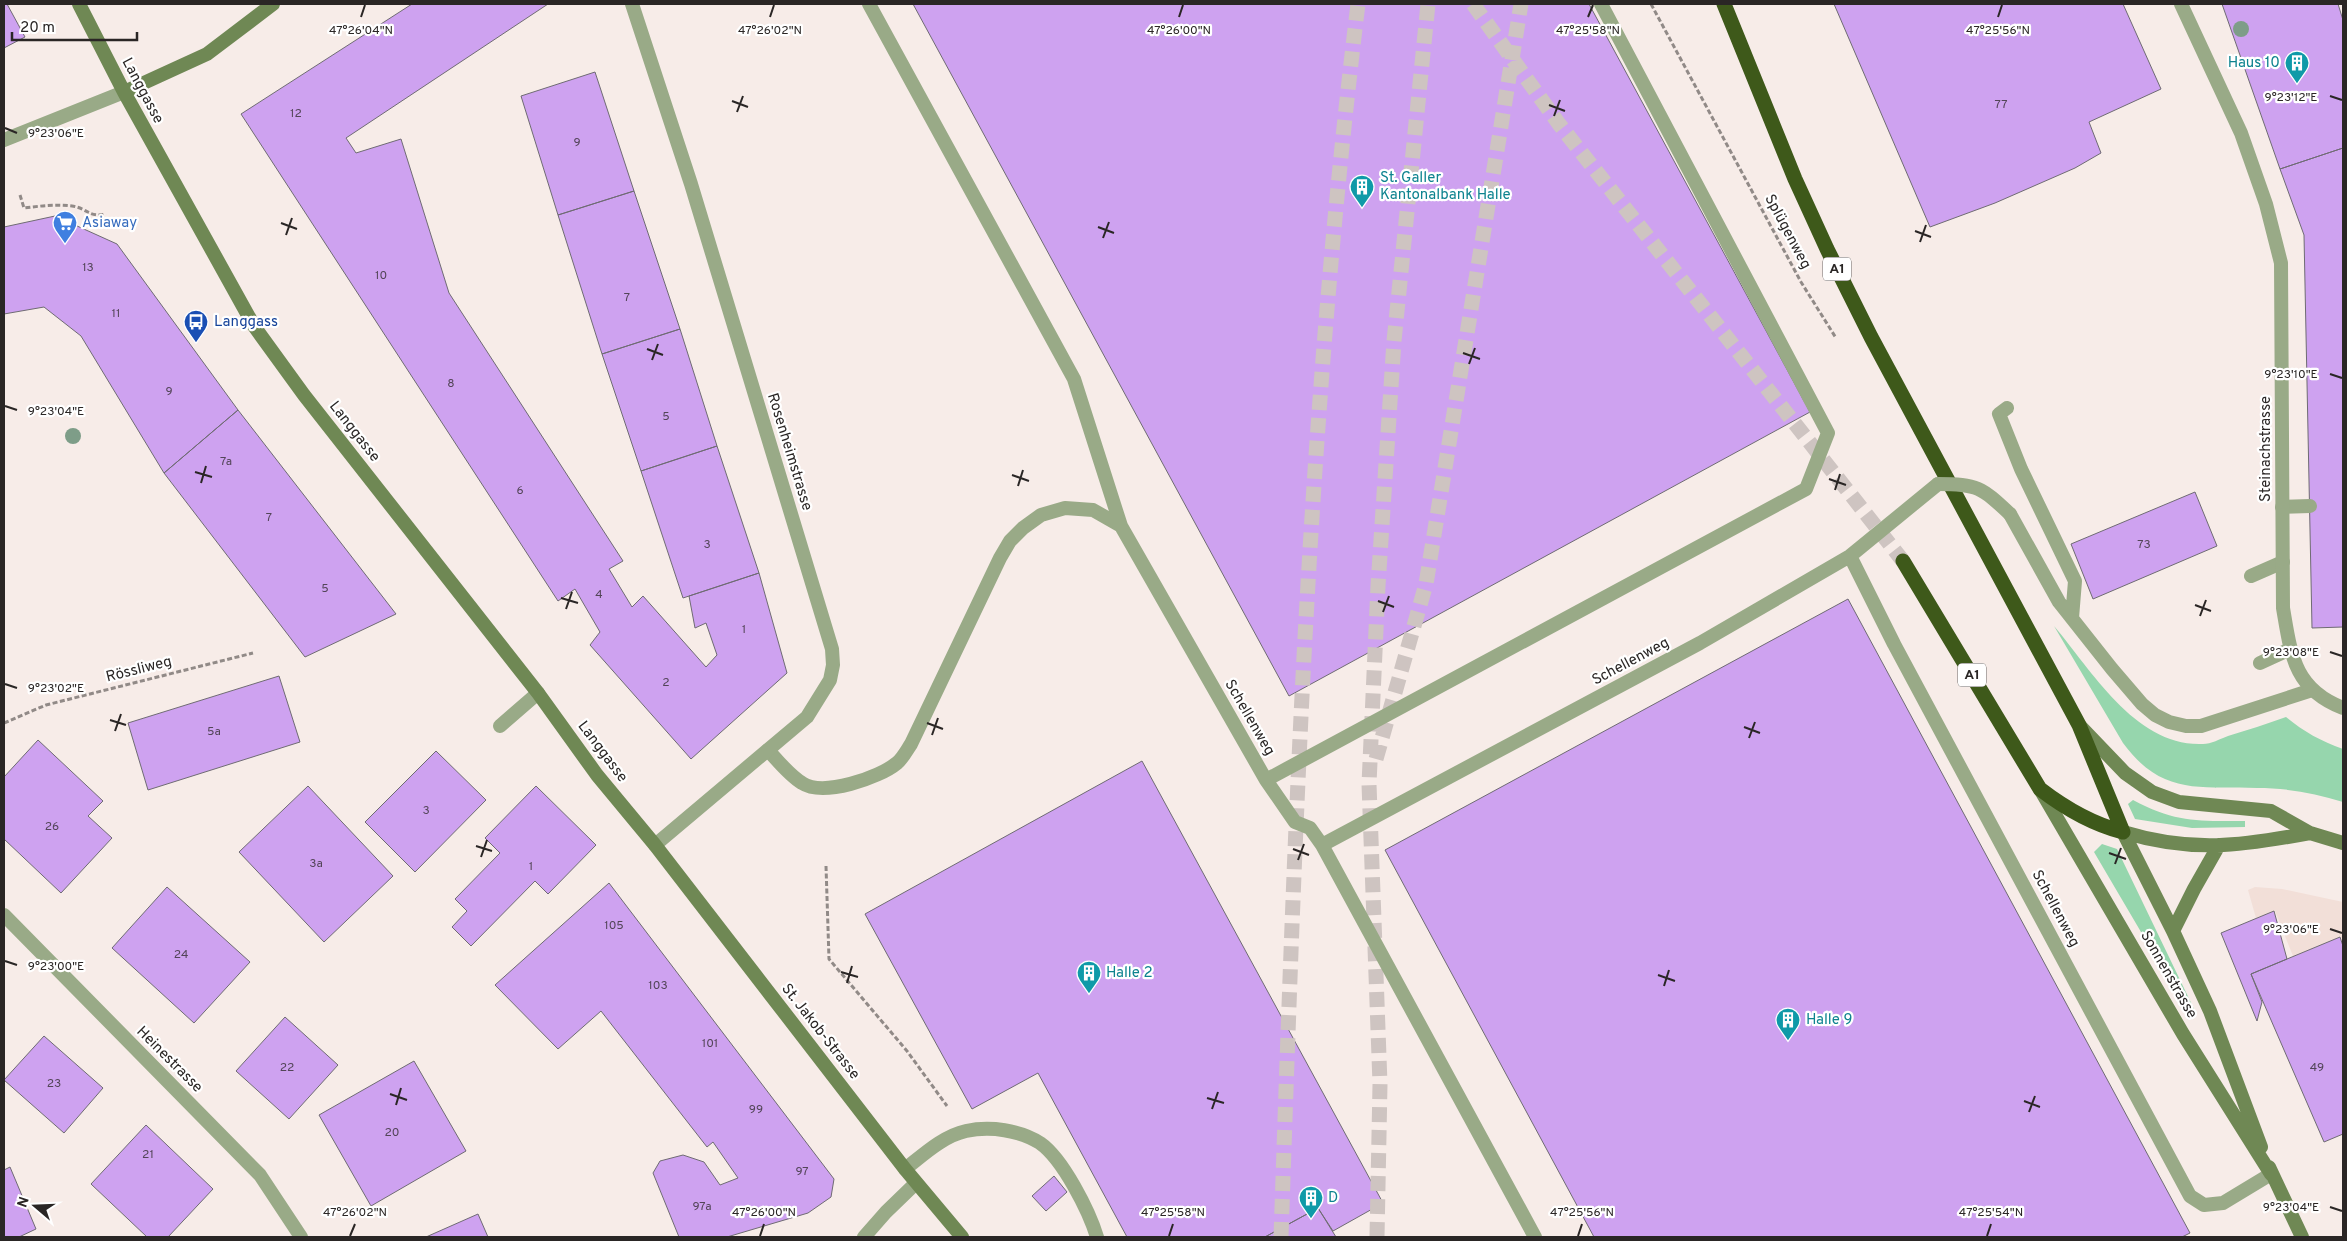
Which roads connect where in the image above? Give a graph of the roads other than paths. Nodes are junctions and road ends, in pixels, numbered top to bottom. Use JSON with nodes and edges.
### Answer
{"nodes":[{"id":1,"x":80,"y":4,"type":"edge"},
{"id":2,"x":272,"y":4,"type":"edge"},
{"id":3,"x":632,"y":4,"type":"edge"},
{"id":4,"x":869,"y":4,"type":"edge"},
{"id":5,"x":1601,"y":4,"type":"edge"},
{"id":6,"x":1724,"y":4,"type":"edge"},
{"id":7,"x":2181,"y":4,"type":"edge"},
{"id":8,"x":124,"y":92,"type":"junction"},
{"id":9,"x":4,"y":140,"type":"edge"},
{"id":10,"x":2007,"y":408,"type":"dead end"},
{"id":11,"x":2310,"y":506,"type":"dead end"},
{"id":12,"x":2282,"y":507,"type":"junction"},
{"id":13,"x":1121,"y":526,"type":"junction"},
{"id":14,"x":1850,"y":556,"type":"junction"},
{"id":15,"x":1903,"y":561,"type":"tunnel mouth"},
{"id":16,"x":2282,"y":562,"type":"junction"},
{"id":17,"x":2251,"y":576,"type":"dead end"},
{"id":18,"x":2072,"y":618,"type":"junction"},
{"id":19,"x":2290,"y":649,"type":"junction"},
{"id":20,"x":2260,"y":663,"type":"dead end"},
{"id":21,"x":2312,"y":690,"type":"junction"},
{"id":22,"x":538,"y":693,"type":"junction"},
{"id":23,"x":2343,"y":708,"type":"edge"},
{"id":24,"x":2078,"y":725,"type":"junction"},
{"id":25,"x":500,"y":726,"type":"dead end"},
{"id":26,"x":768,"y":750,"type":"junction"},
{"id":27,"x":1266,"y":780,"type":"junction"},
{"id":28,"x":2040,"y":789,"type":"junction"},
{"id":29,"x":2123,"y":832,"type":"junction"},
{"id":30,"x":2310,"y":833,"type":"junction"},
{"id":31,"x":2343,"y":843,"type":"edge"},
{"id":32,"x":655,"y":845,"type":"junction"},
{"id":33,"x":1322,"y":845,"type":"junction"},
{"id":34,"x":2219,"y":845,"type":"junction"},
{"id":35,"x":4,"y":915,"type":"edge"},
{"id":36,"x":2174,"y":931,"type":"junction"},
{"id":37,"x":905,"y":1169,"type":"junction"},
{"id":38,"x":2272,"y":1174,"type":"junction"},
{"id":39,"x":916,"y":1183,"type":"junction"},
{"id":40,"x":301,"y":1237,"type":"edge"},
{"id":41,"x":864,"y":1237,"type":"edge"},
{"id":42,"x":962,"y":1237,"type":"edge"},
{"id":43,"x":1097,"y":1237,"type":"edge"},
{"id":44,"x":1535,"y":1237,"type":"edge"},
{"id":45,"x":2302,"y":1237,"type":"edge"}],
"edges":[{"from":1,"to":8,"type":"main road","name":"Langgasse"},
{"from":2,"to":8,"type":"main road"},
{"from":3,"to":26,"type":"street","name":"Rosenheimstrasse"},
{"from":4,"to":13,"type":"street","name":"Schellenweg"},
{"from":5,"to":27,"type":"street"},
{"from":6,"to":24,"type":"highway","number":"A1"},
{"from":7,"to":12,"type":"street","name":"Steinachstrasse"},
{"from":8,"to":9,"type":"street"},
{"from":8,"to":22,"type":"main road","name":"Langgasse"},
{"from":10,"to":18,"type":"street"},
{"from":11,"to":12,"type":"street"},
{"from":12,"to":16,"type":"street","name":"Steinachstrasse"},
{"from":13,"to":26,"type":"street"},
{"from":13,"to":27,"type":"street","name":"Schellenweg"},
{"from":14,"to":18,"type":"street","name":"Schellenweg","bridge":true},
{"from":14,"to":33,"type":"street","name":"Schellenweg"},
{"from":14,"to":38,"type":"street","name":"Schellenweg"},
{"from":15,"to":28,"type":"highway","number":"A1"},
{"from":16,"to":17,"type":"street"},
{"from":16,"to":19,"type":"street","name":"Steinachstrasse"},
{"from":18,"to":21,"type":"street","name":"Schellenweg"},
{"from":19,"to":20,"type":"street"},
{"from":19,"to":21,"type":"street","name":"Steinachstrasse"},
{"from":21,"to":23,"type":"street","name":"Steinachstrasse"},
{"from":22,"to":25,"type":"street"},
{"from":22,"to":32,"type":"main road","name":"Langgasse"},
{"from":24,"to":29,"type":"highway","number":"A1"},
{"from":24,"to":30,"type":"main road"},
{"from":26,"to":32,"type":"street","name":"Rosenheimstrasse"},
{"from":27,"to":33,"type":"street","name":"Schellenweg"},
{"from":28,"to":29,"type":"highway","number":"A1"},
{"from":28,"to":38,"type":"main road","name":"Sonnenstrasse"},
{"from":29,"to":34,"type":"main road"},
{"from":29,"to":36,"type":"main road","name":"Sonnenstrasse"},
{"from":30,"to":31,"type":"main road"},
{"from":30,"to":34,"type":"main road"},
{"from":32,"to":37,"type":"main road","name":"St. Jakob-Strasse"},
{"from":33,"to":44,"type":"street"},
{"from":34,"to":36,"type":"main road"},
{"from":35,"to":40,"type":"street","name":"Heinestrasse"},
{"from":36,"to":38,"type":"main road","name":"Sonnenstrasse"},
{"from":37,"to":39,"type":"main road","name":"St. Jakob-Strasse"},
{"from":37,"to":43,"type":"street"},
{"from":38,"to":45,"type":"main road","name":"Sonnenstrasse"},
{"from":39,"to":41,"type":"street"},
{"from":39,"to":42,"type":"main road","name":"St. Jakob-Strasse"}]}
